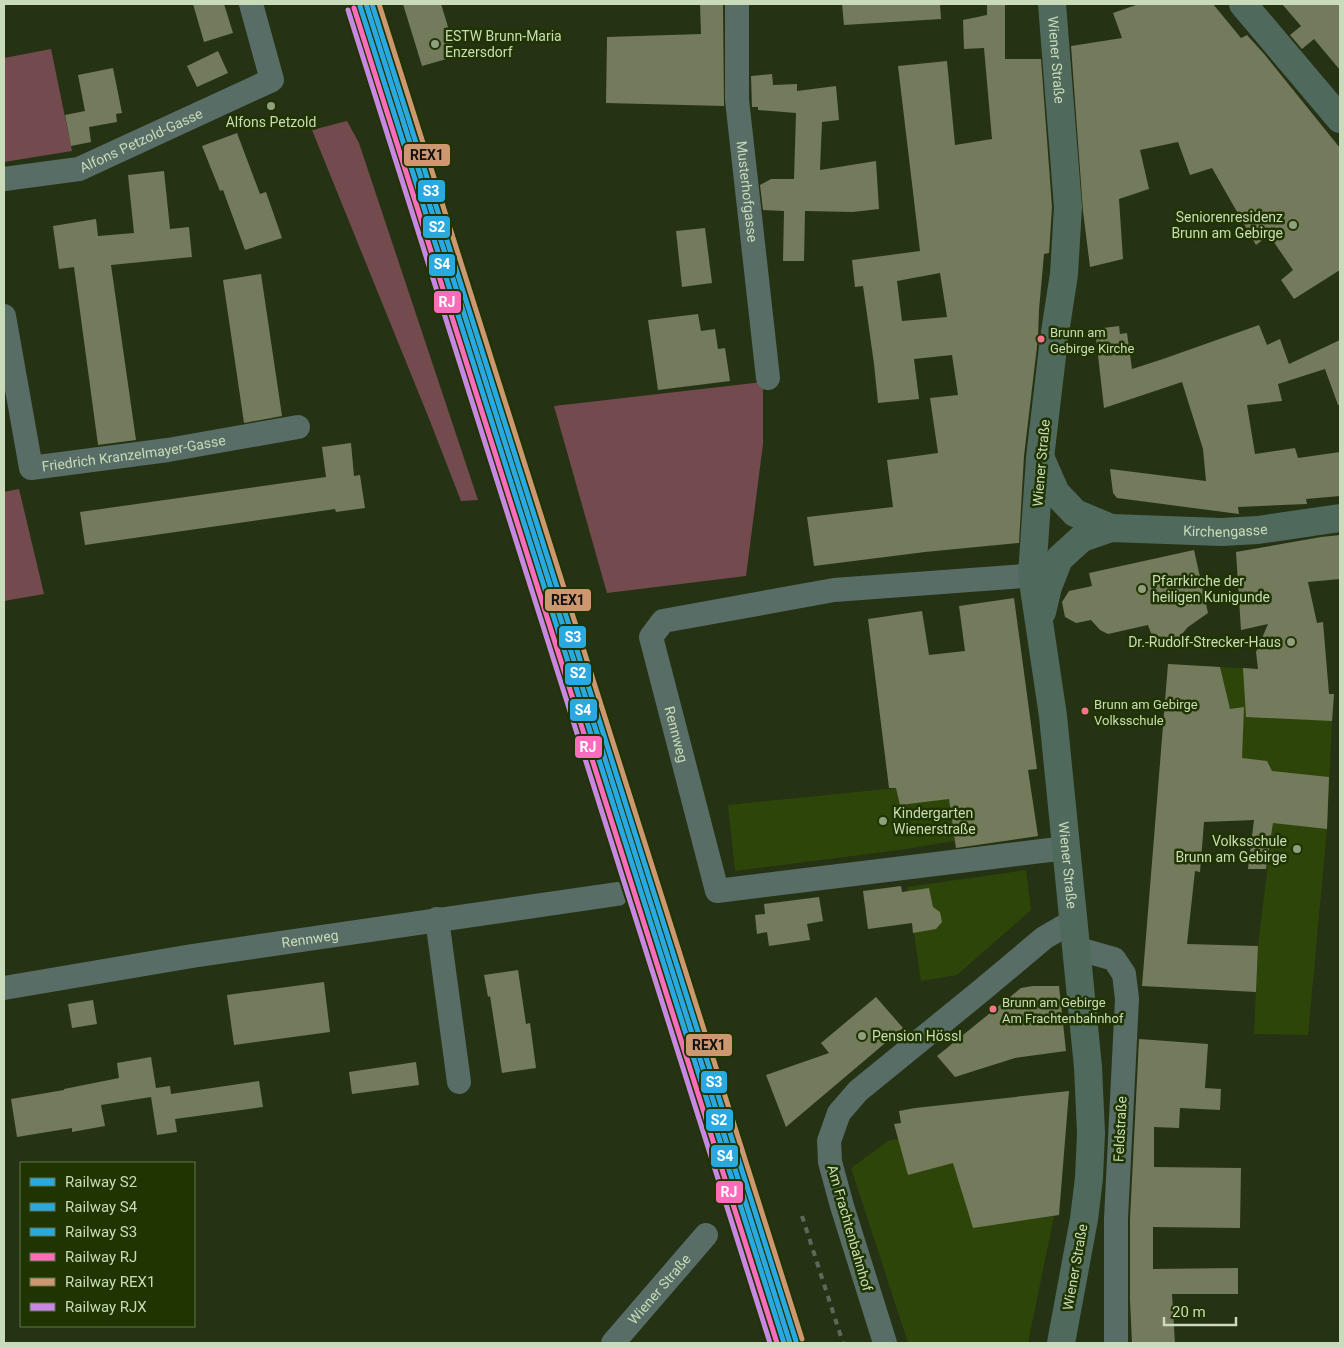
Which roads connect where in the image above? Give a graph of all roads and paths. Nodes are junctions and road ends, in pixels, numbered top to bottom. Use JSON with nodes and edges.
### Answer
{"nodes":[{"id":1,"x":251,"y":4,"type":"edge"},
{"id":2,"x":737,"y":4,"type":"edge"},
{"id":3,"x":1052,"y":4,"type":"edge"},
{"id":4,"x":1243,"y":4,"type":"edge"},
{"id":5,"x":1340,"y":119,"type":"edge"},
{"id":6,"x":4,"y":180,"type":"edge"},
{"id":7,"x":4,"y":316,"type":"edge"},
{"id":8,"x":768,"y":378,"type":"dead end"},
{"id":9,"x":298,"y":427,"type":"dead end"},
{"id":10,"x":1040,"y":458,"type":"junction"},
{"id":11,"x":1340,"y":518,"type":"edge"},
{"id":12,"x":1111,"y":528,"type":"junction"},
{"id":13,"x":1043,"y":574,"type":"junction"},
{"id":14,"x":1040,"y":624,"type":"joint"},
{"id":15,"x":1066,"y":848,"type":"junction"},
{"id":16,"x":616,"y":894,"type":"dead end"},
{"id":17,"x":437,"y":919,"type":"junction"},
{"id":18,"x":1073,"y":921,"type":"junction"},
{"id":19,"x":1075,"y":948,"type":"junction"},
{"id":20,"x":4,"y":988,"type":"edge"},
{"id":21,"x":459,"y":1082,"type":"dead end"},
{"id":22,"x":839,"y":1113,"type":"joint"},
{"id":23,"x":706,"y":1235,"type":"dead end"},
{"id":24,"x":613,"y":1343,"type":"edge"},
{"id":25,"x":885,"y":1343,"type":"edge"},
{"id":26,"x":1061,"y":1343,"type":"edge"},
{"id":27,"x":1116,"y":1343,"type":"edge"}],
"edges":[{"from":1,"to":6,"type":"street","name":"Alfons Petzold-Gasse"},
{"from":2,"to":8,"type":"street","name":"Musterhofgasse"},
{"from":3,"to":10,"type":"main road","name":"Wiener Straße"},
{"from":4,"to":5,"type":"main road"},
{"from":7,"to":9,"type":"street","name":"Friedrich Kranzelmayer-Gasse"},
{"from":10,"to":12,"type":"main road","name":"Kirchengasse"},
{"from":10,"to":13,"type":"main road","name":"Wiener Straße"},
{"from":11,"to":12,"type":"main road","name":"Kirchengasse"},
{"from":12,"to":13,"type":"main road","name":"Kirchengasse"},
{"from":13,"to":14,"type":"main road","name":"Kirchengasse"},
{"from":13,"to":15,"type":"street","name":"Rennweg"},
{"from":14,"to":15,"type":"main road","name":"Wiener Straße"},
{"from":15,"to":18,"type":"main road","name":"Wiener Straße"},
{"from":16,"to":17,"type":"street","name":"Rennweg"},
{"from":17,"to":20,"type":"street","name":"Rennweg"},
{"from":17,"to":21,"type":"street"},
{"from":18,"to":19,"type":"main road","name":"Wiener Straße"},
{"from":18,"to":22,"type":"street","name":"Wiener Straße"},
{"from":19,"to":26,"type":"main road","name":"Wiener Straße"},
{"from":19,"to":27,"type":"street","name":"Feldstraße"},
{"from":22,"to":25,"type":"street","name":"Am Frachtenbahnhof"},
{"from":23,"to":24,"type":"street","name":"Wiener Straße"}]}
